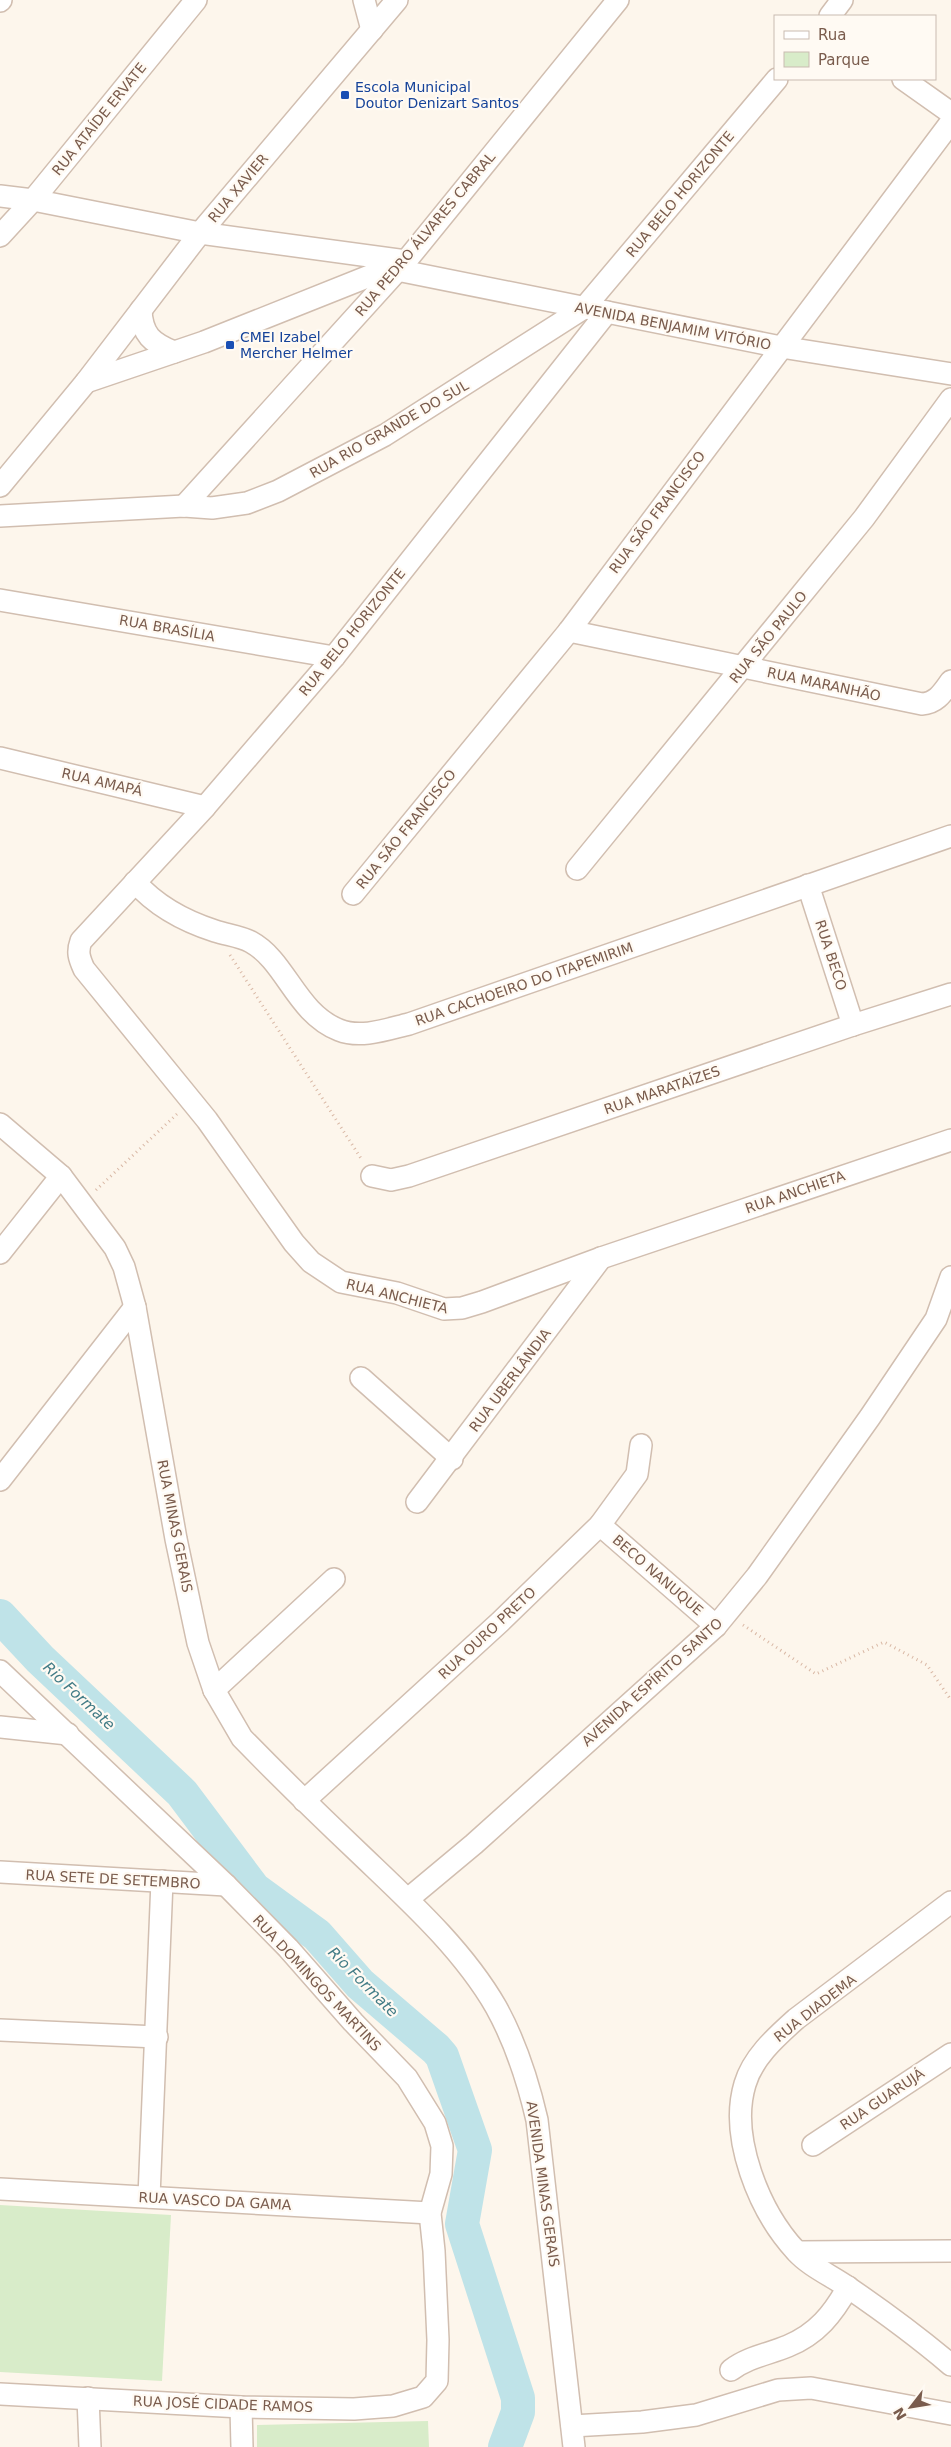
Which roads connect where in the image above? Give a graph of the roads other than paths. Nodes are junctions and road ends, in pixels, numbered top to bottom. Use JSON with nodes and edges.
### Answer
{"nodes":[{"id":1,"x":196,"y":0,"type":"edge"},
{"id":2,"x":364,"y":0,"type":"edge"},
{"id":3,"x":397,"y":0,"type":"edge"},
{"id":4,"x":618,"y":0,"type":"edge"},
{"id":5,"x":842,"y":0,"type":"edge"},
{"id":6,"x":831,"y":15,"type":"edge"},
{"id":7,"x":372,"y":30,"type":"junction"},
{"id":8,"x":776,"y":80,"type":"edge"},
{"id":9,"x":904,"y":80,"type":"edge"},
{"id":10,"x":951,"y":113,"type":"edge"},
{"id":11,"x":951,"y":122,"type":"edge"},
{"id":12,"x":0,"y":196,"type":"edge"},
{"id":13,"x":33,"y":200,"type":"junction"},
{"id":14,"x":200,"y":233,"type":"junction"},
{"id":15,"x":0,"y":236,"type":"edge"},
{"id":16,"x":401,"y":266,"type":"junction"},
{"id":17,"x":584,"y":308,"type":"junction"},
{"id":18,"x":141,"y":310,"type":"junction"},
{"id":19,"x":607,"y":312,"type":"junction"},
{"id":20,"x":781,"y":347,"type":"junction"},
{"id":21,"x":174,"y":352,"type":"junction"},
{"id":22,"x":951,"y":374,"type":"edge"},
{"id":23,"x":86,"y":382,"type":"junction"},
{"id":24,"x":951,"y":399,"type":"edge"},
{"id":25,"x":0,"y":486,"type":"edge"},
{"id":26,"x":184,"y":506,"type":"junction"},
{"id":27,"x":0,"y":516,"type":"edge"},
{"id":28,"x":0,"y":600,"type":"edge"},
{"id":29,"x":569,"y":631,"type":"junction"},
{"id":30,"x":334,"y":657,"type":"junction"},
{"id":31,"x":744,"y":667,"type":"junction"},
{"id":32,"x":951,"y":681,"type":"edge"},
{"id":33,"x":0,"y":758,"type":"edge"},
{"id":34,"x":205,"y":807,"type":"junction"},
{"id":35,"x":951,"y":836,"type":"edge"},
{"id":36,"x":577,"y":869,"type":"dead end"},
{"id":37,"x":136,"y":882,"type":"junction"},
{"id":38,"x":808,"y":885,"type":"junction"},
{"id":39,"x":353,"y":894,"type":"dead end"},
{"id":40,"x":81,"y":941,"type":"joint"},
{"id":41,"x":951,"y":994,"type":"edge"},
{"id":42,"x":853,"y":1025,"type":"junction"},
{"id":43,"x":0,"y":1124,"type":"edge"},
{"id":44,"x":951,"y":1140,"type":"edge"},
{"id":45,"x":61,"y":1176,"type":"junction"},
{"id":46,"x":372,"y":1176,"type":"road end"},
{"id":47,"x":0,"y":1253,"type":"edge"},
{"id":48,"x":601,"y":1258,"type":"junction"},
{"id":49,"x":951,"y":1277,"type":"edge"},
{"id":50,"x":951,"y":1298,"type":"edge"},
{"id":51,"x":135,"y":1306,"type":"junction"},
{"id":52,"x":936,"y":1318,"type":"junction"},
{"id":53,"x":361,"y":1378,"type":"dead end"},
{"id":54,"x":641,"y":1445,"type":"dead end"},
{"id":55,"x":452,"y":1459,"type":"junction"},
{"id":56,"x":0,"y":1480,"type":"edge"},
{"id":57,"x":417,"y":1502,"type":"dead end"},
{"id":58,"x":600,"y":1525,"type":"junction"},
{"id":59,"x":334,"y":1579,"type":"dead end"},
{"id":60,"x":721,"y":1620,"type":"junction"},
{"id":61,"x":0,"y":1672,"type":"edge"},
{"id":62,"x":214,"y":1690,"type":"junction"},
{"id":63,"x":0,"y":1727,"type":"edge"},
{"id":64,"x":68,"y":1734,"type":"junction"},
{"id":65,"x":304,"y":1801,"type":"junction"},
{"id":66,"x":0,"y":1872,"type":"edge"},
{"id":67,"x":162,"y":1881,"type":"junction"},
{"id":68,"x":226,"y":1885,"type":"junction"},
{"id":69,"x":408,"y":1900,"type":"junction"},
{"id":70,"x":951,"y":1902,"type":"edge"},
{"id":71,"x":0,"y":2030,"type":"edge"},
{"id":72,"x":157,"y":2037,"type":"junction"},
{"id":73,"x":951,"y":2054,"type":"edge"},
{"id":74,"x":813,"y":2145,"type":"dead end"},
{"id":75,"x":0,"y":2189,"type":"edge"},
{"id":76,"x":149,"y":2197,"type":"junction"},
{"id":77,"x":430,"y":2213,"type":"junction"},
{"id":78,"x":797,"y":2252,"type":"junction"},
{"id":79,"x":951,"y":2252,"type":"edge"},
{"id":80,"x":848,"y":2287,"type":"junction"},
{"id":81,"x":951,"y":2365,"type":"edge"},
{"id":82,"x":731,"y":2370,"type":"dead end"},
{"id":83,"x":436,"y":2381,"type":"joint"},
{"id":84,"x":0,"y":2394,"type":"edge"},
{"id":85,"x":88,"y":2398,"type":"junction"},
{"id":86,"x":241,"y":2407,"type":"junction"},
{"id":87,"x":951,"y":2414,"type":"edge"},
{"id":88,"x":572,"y":2426,"type":"junction"},
{"id":89,"x":90,"y":2447,"type":"edge"},
{"id":90,"x":242,"y":2447,"type":"edge"},
{"id":91,"x":574,"y":2447,"type":"edge"}],
"edges":[{"from":1,"to":13,"type":"street","name":"RUA ATAÍDE ERVATE"},
{"from":2,"to":7,"type":"street"},
{"from":3,"to":7,"type":"street","name":"RUA XAVIER"},
{"from":4,"to":16,"type":"street","name":"RUA PEDRO ÁLVARES CABRAL"},
{"from":5,"to":6,"type":"street"},
{"from":7,"to":14,"type":"street","name":"RUA XAVIER"},
{"from":8,"to":17,"type":"street","name":"RUA BELO HORIZONTE"},
{"from":9,"to":10,"type":"street"},
{"from":11,"to":20,"type":"street","name":"RUA SÃO FRANCISCO"},
{"from":12,"to":13,"type":"street","name":"AVENIDA BENJAMIM VITÓRIO"},
{"from":13,"to":14,"type":"street","name":"AVENIDA BENJAMIM VITÓRIO"},
{"from":13,"to":15,"type":"street","name":"RUA ATAÍDE ERVATE"},
{"from":14,"to":16,"type":"street","name":"AVENIDA BENJAMIM VITÓRIO"},
{"from":14,"to":18,"type":"street","name":"RUA XAVIER"},
{"from":16,"to":17,"type":"street","name":"AVENIDA BENJAMIM VITÓRIO"},
{"from":16,"to":21,"type":"street"},
{"from":16,"to":26,"type":"street","name":"RUA PEDRO ÁLVARES CABRAL"},
{"from":17,"to":19,"type":"street","name":"AVENIDA BENJAMIM VITÓRIO"},
{"from":17,"to":26,"type":"street","name":"RUA RIO GRANDE DO SUL"},
{"from":18,"to":21,"type":"street"},
{"from":18,"to":23,"type":"street","name":"RUA XAVIER"},
{"from":19,"to":20,"type":"street","name":"AVENIDA BENJAMIM VITÓRIO"},
{"from":19,"to":30,"type":"street","name":"RUA BELO HORIZONTE"},
{"from":20,"to":22,"type":"street","name":"AVENIDA BENJAMIM VITÓRIO"},
{"from":20,"to":29,"type":"street","name":"RUA SÃO FRANCISCO"},
{"from":21,"to":23,"type":"street"},
{"from":23,"to":25,"type":"street","name":"RUA XAVIER"},
{"from":24,"to":31,"type":"street","name":"RUA SÃO PAULO"},
{"from":26,"to":27,"type":"street","name":"RUA RIO GRANDE DO SUL"},
{"from":28,"to":30,"type":"street","name":"RUA BRASÍLIA"},
{"from":29,"to":31,"type":"street","name":"RUA MARANHÃO"},
{"from":29,"to":39,"type":"street","name":"RUA SÃO FRANCISCO"},
{"from":30,"to":34,"type":"street","name":"RUA BELO HORIZONTE"},
{"from":31,"to":32,"type":"street","name":"RUA MARANHÃO"},
{"from":31,"to":36,"type":"street","name":"RUA SÃO PAULO"},
{"from":33,"to":34,"type":"street","name":"RUA AMAPÁ"},
{"from":34,"to":37,"type":"street","name":"RUA BELO HORIZONTE"},
{"from":35,"to":38,"type":"street","name":"RUA CACHOEIRO DO ITAPEMIRIM"},
{"from":37,"to":38,"type":"street","name":"RUA CACHOEIRO DO ITAPEMIRIM"},
{"from":37,"to":40,"type":"street","name":"RUA BELO HORIZONTE"},
{"from":38,"to":42,"type":"street","name":"RUA BECO"},
{"from":40,"to":48,"type":"street","name":"RUA ANCHIETA"},
{"from":41,"to":42,"type":"street","name":"RUA MARATAÍZES"},
{"from":42,"to":46,"type":"street","name":"RUA MARATAÍZES"},
{"from":43,"to":45,"type":"street","name":"RUA MINAS GERAIS"},
{"from":44,"to":48,"type":"street","name":"RUA ANCHIETA"},
{"from":45,"to":47,"type":"street"},
{"from":45,"to":51,"type":"street","name":"RUA MINAS GERAIS"},
{"from":48,"to":55,"type":"street","name":"RUA UBERLÂNDIA"},
{"from":49,"to":52,"type":"street","name":"AVENIDA ESPÍRITO SANTO"},
{"from":50,"to":52,"type":"street"},
{"from":51,"to":56,"type":"street"},
{"from":51,"to":62,"type":"street","name":"RUA MINAS GERAIS"},
{"from":52,"to":60,"type":"street","name":"AVENIDA ESPÍRITO SANTO"},
{"from":53,"to":55,"type":"street"},
{"from":54,"to":58,"type":"street","name":"RUA OURO PRETO"},
{"from":55,"to":57,"type":"street","name":"RUA UBERLÂNDIA"},
{"from":58,"to":60,"type":"street","name":"BECO NANUQUE"},
{"from":58,"to":65,"type":"street","name":"RUA OURO PRETO"},
{"from":59,"to":62,"type":"street"},
{"from":60,"to":69,"type":"street","name":"AVENIDA ESPÍRITO SANTO"},
{"from":61,"to":64,"type":"street","name":"RUA DOMINGOS MARTINS"},
{"from":62,"to":65,"type":"street","name":"RUA MINAS GERAIS"},
{"from":63,"to":64,"type":"street"},
{"from":64,"to":68,"type":"street","name":"RUA DOMINGOS MARTINS"},
{"from":65,"to":69,"type":"street","name":"RUA MINAS GERAIS"},
{"from":66,"to":67,"type":"street","name":"RUA SETE DE SETEMBRO"},
{"from":67,"to":68,"type":"street","name":"RUA SETE DE SETEMBRO"},
{"from":67,"to":72,"type":"street"},
{"from":68,"to":77,"type":"street","name":"RUA DOMINGOS MARTINS"},
{"from":69,"to":88,"type":"street","name":"AVENIDA MINAS GERAIS"},
{"from":70,"to":78,"type":"street","name":"RUA DIADEMA"},
{"from":71,"to":72,"type":"street"},
{"from":72,"to":76,"type":"street"},
{"from":73,"to":74,"type":"street","name":"RUA GUARUJÁ"},
{"from":75,"to":76,"type":"street","name":"RUA VASCO DA GAMA"},
{"from":76,"to":77,"type":"street","name":"RUA VASCO DA GAMA"},
{"from":77,"to":83,"type":"street","name":"RUA DOMINGOS MARTINS"},
{"from":78,"to":79,"type":"street"},
{"from":78,"to":80,"type":"street","name":"RUA DIADEMA"},
{"from":80,"to":81,"type":"street","name":"RUA DIADEMA"},
{"from":80,"to":82,"type":"street"},
{"from":83,"to":86,"type":"street","name":"RUA JOSÉ CIDADE RAMOS"},
{"from":84,"to":85,"type":"street","name":"RUA JOSÉ CIDADE RAMOS"},
{"from":85,"to":86,"type":"street","name":"RUA JOSÉ CIDADE RAMOS"},
{"from":85,"to":89,"type":"street"},
{"from":86,"to":90,"type":"street"},
{"from":87,"to":88,"type":"street"},
{"from":88,"to":91,"type":"street","name":"AVENIDA MINAS GERAIS"}]}
